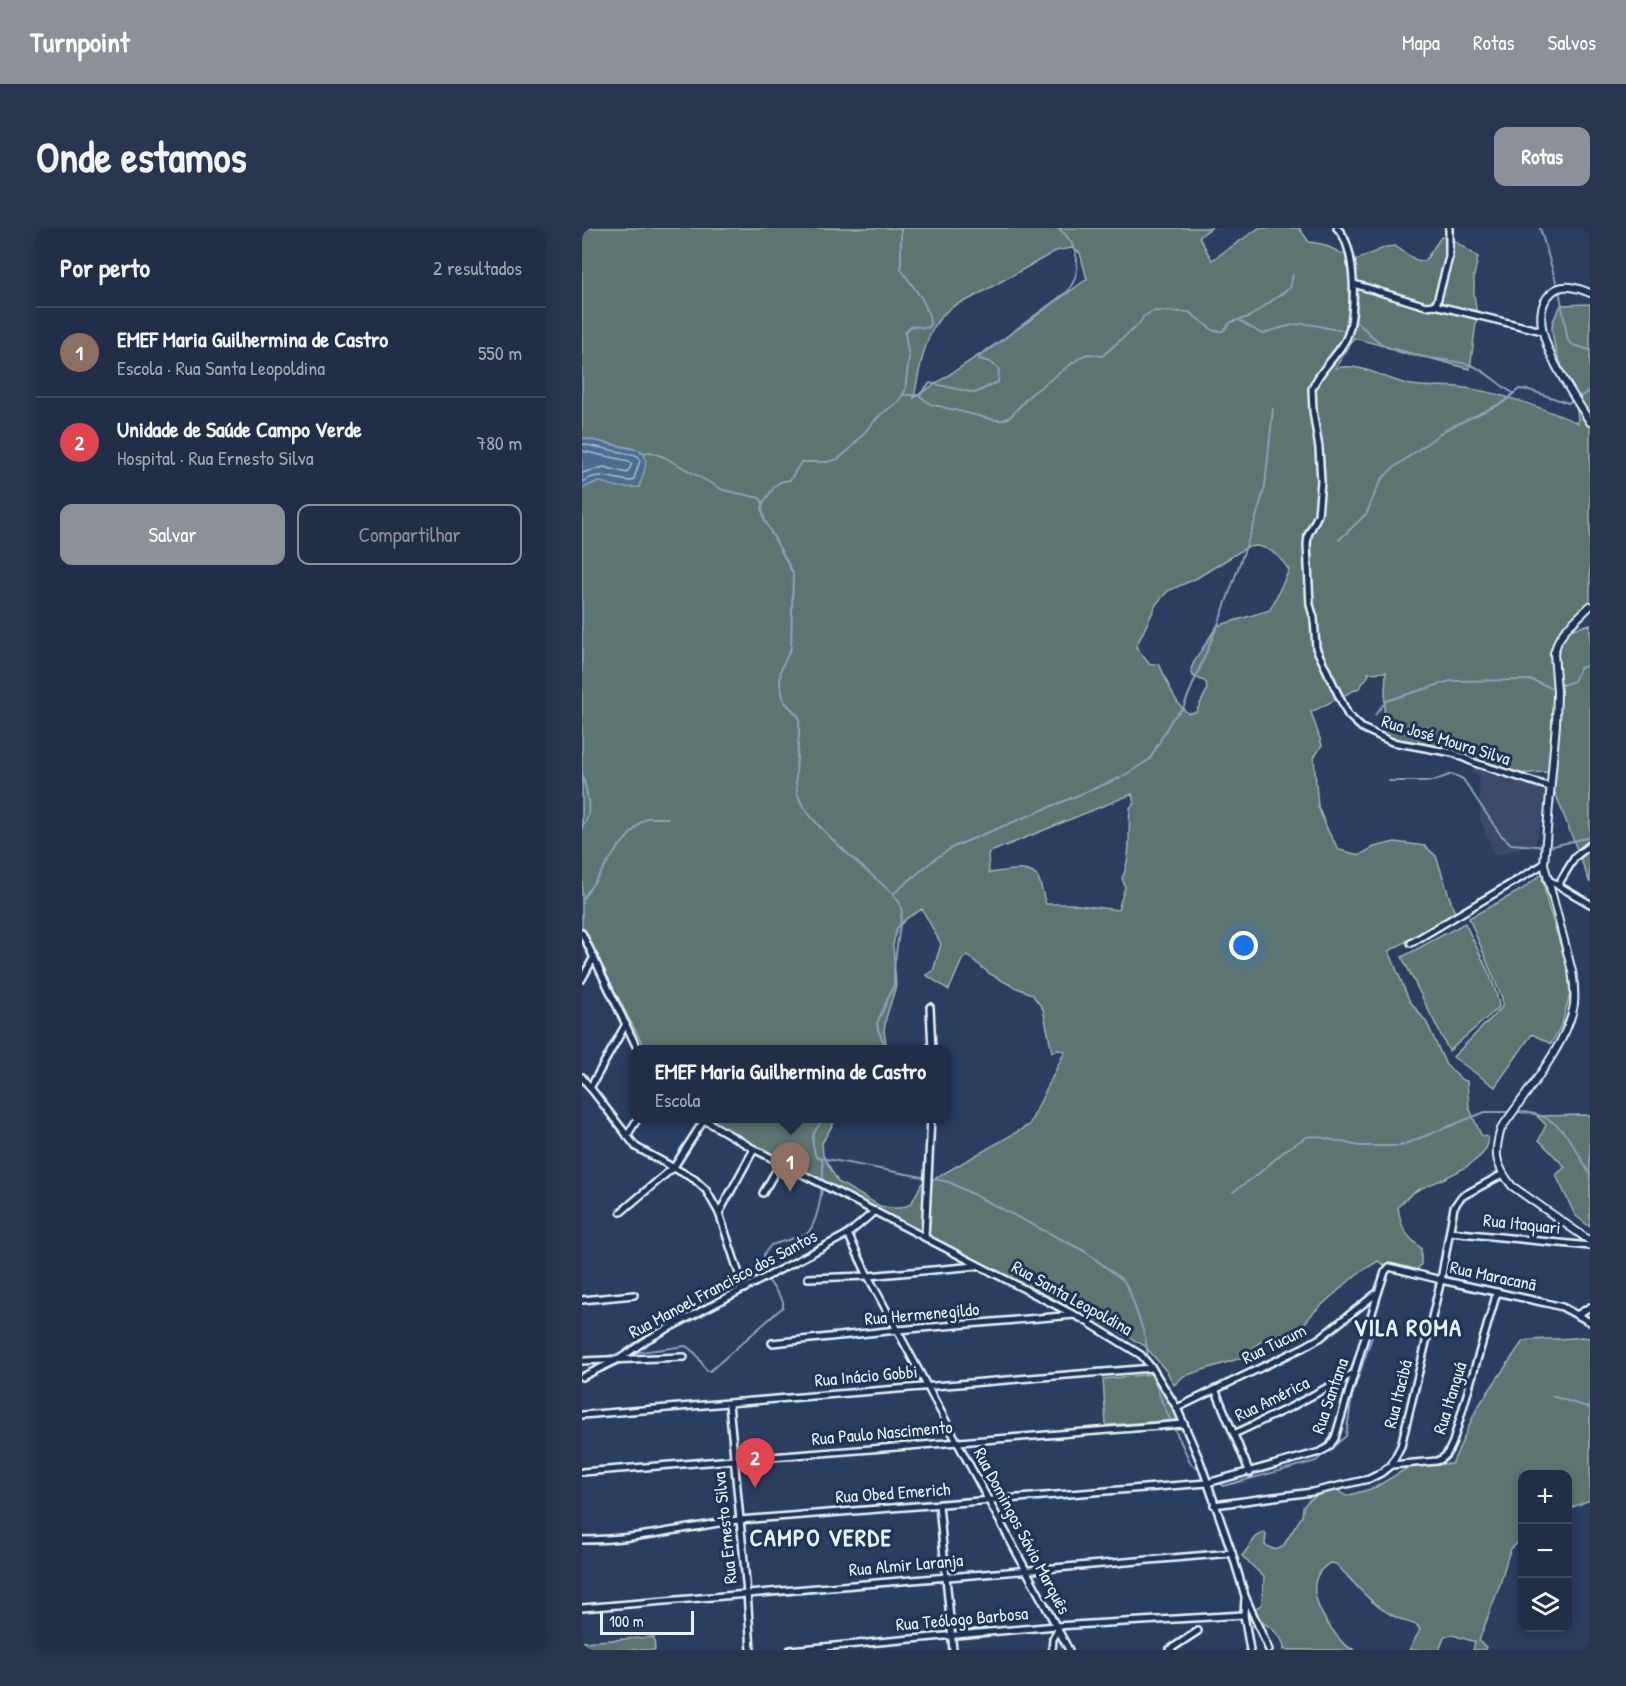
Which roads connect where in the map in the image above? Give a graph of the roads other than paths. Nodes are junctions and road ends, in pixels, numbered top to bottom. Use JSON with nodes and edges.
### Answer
{"nodes":[{"id":1,"x":1337,"y":228,"type":"edge"},
{"id":2,"x":1449,"y":228,"type":"edge"},
{"id":3,"x":1354,"y":284,"type":"junction"},
{"id":4,"x":1590,"y":293,"type":"edge"},
{"id":5,"x":1434,"y":305,"type":"junction"},
{"id":6,"x":1542,"y":331,"type":"junction"},
{"id":7,"x":1590,"y":422,"type":"edge"},
{"id":8,"x":1590,"y":606,"type":"edge"},
{"id":9,"x":1550,"y":787,"type":"junction"},
{"id":10,"x":1590,"y":845,"type":"edge"},
{"id":11,"x":1544,"y":864,"type":"junction"},
{"id":12,"x":1547,"y":879,"type":"junction"},
{"id":13,"x":1558,"y":885,"type":"junction"},
{"id":14,"x":1590,"y":904,"type":"edge"},
{"id":15,"x":582,"y":933,"type":"edge"},
{"id":16,"x":1411,"y":942,"type":"dead end"},
{"id":17,"x":594,"y":957,"type":"junction"},
{"id":18,"x":582,"y":979,"type":"edge"},
{"id":19,"x":930,"y":1007,"type":"dead end"},
{"id":20,"x":626,"y":1024,"type":"junction"},
{"id":21,"x":636,"y":1045,"type":"edge"},
{"id":22,"x":932,"y":1045,"type":"edge"},
{"id":23,"x":582,"y":1077,"type":"edge"},
{"id":24,"x":590,"y":1088,"type":"junction"},
{"id":25,"x":635,"y":1123,"type":"edge"},
{"id":26,"x":700,"y":1123,"type":"edge"},
{"id":27,"x":709,"y":1123,"type":"edge"},
{"id":28,"x":931,"y":1123,"type":"edge"},
{"id":29,"x":627,"y":1136,"type":"junction"},
{"id":30,"x":754,"y":1149,"type":"junction"},
{"id":31,"x":781,"y":1162,"type":"junction"},
{"id":32,"x":674,"y":1167,"type":"junction"},
{"id":33,"x":1503,"y":1174,"type":"junction"},
{"id":34,"x":763,"y":1193,"type":"dead end"},
{"id":35,"x":875,"y":1211,"type":"junction"},
{"id":36,"x":621,"y":1212,"type":"dead end"},
{"id":37,"x":719,"y":1213,"type":"junction"},
{"id":38,"x":1450,"y":1232,"type":"junction"},
{"id":39,"x":848,"y":1234,"type":"junction"},
{"id":40,"x":925,"y":1237,"type":"junction"},
{"id":41,"x":1590,"y":1241,"type":"edge"},
{"id":42,"x":1590,"y":1246,"type":"edge"},
{"id":43,"x":979,"y":1266,"type":"junction"},
{"id":44,"x":1387,"y":1268,"type":"joint"},
{"id":45,"x":867,"y":1276,"type":"junction"},
{"id":46,"x":808,"y":1278,"type":"dead end"},
{"id":47,"x":1441,"y":1280,"type":"junction"},
{"id":48,"x":744,"y":1289,"type":"junction"},
{"id":49,"x":1497,"y":1292,"type":"junction"},
{"id":50,"x":1378,"y":1293,"type":"junction"},
{"id":51,"x":634,"y":1295,"type":"dead end"},
{"id":52,"x":582,"y":1300,"type":"edge"},
{"id":53,"x":1590,"y":1307,"type":"edge"},
{"id":54,"x":1076,"y":1315,"type":"junction"},
{"id":55,"x":1577,"y":1315,"type":"junction"},
{"id":56,"x":1590,"y":1322,"type":"edge"},
{"id":57,"x":897,"y":1330,"type":"junction"},
{"id":58,"x":772,"y":1343,"type":"dead end"},
{"id":59,"x":621,"y":1357,"type":"junction"},
{"id":60,"x":684,"y":1357,"type":"dead end"},
{"id":61,"x":582,"y":1361,"type":"edge"},
{"id":62,"x":1152,"y":1368,"type":"junction"},
{"id":63,"x":1354,"y":1374,"type":"junction"},
{"id":64,"x":582,"y":1377,"type":"edge"},
{"id":65,"x":927,"y":1385,"type":"junction"},
{"id":66,"x":1215,"y":1389,"type":"junction"},
{"id":67,"x":729,"y":1404,"type":"junction"},
{"id":68,"x":1177,"y":1408,"type":"junction"},
{"id":69,"x":582,"y":1415,"type":"edge"},
{"id":70,"x":1184,"y":1424,"type":"junction"},
{"id":71,"x":1234,"y":1434,"type":"junction"},
{"id":72,"x":958,"y":1442,"type":"junction"},
{"id":73,"x":734,"y":1461,"type":"junction"},
{"id":74,"x":1391,"y":1465,"type":"junction"},
{"id":75,"x":582,"y":1472,"type":"edge"},
{"id":76,"x":1250,"y":1473,"type":"junction"},
{"id":77,"x":1207,"y":1483,"type":"junction"},
{"id":78,"x":988,"y":1500,"type":"junction"},
{"id":79,"x":939,"y":1505,"type":"junction"},
{"id":80,"x":1214,"y":1505,"type":"junction"},
{"id":81,"x":740,"y":1520,"type":"junction"},
{"id":82,"x":582,"y":1540,"type":"edge"},
{"id":83,"x":1232,"y":1553,"type":"junction"},
{"id":84,"x":1026,"y":1570,"type":"junction"},
{"id":85,"x":947,"y":1577,"type":"junction"},
{"id":86,"x":747,"y":1593,"type":"junction"},
{"id":87,"x":1245,"y":1596,"type":"junction"},
{"id":88,"x":582,"y":1608,"type":"edge"},
{"id":89,"x":1245,"y":1614,"type":"junction"},
{"id":90,"x":1057,"y":1628,"type":"junction"},
{"id":91,"x":1198,"y":1630,"type":"dead end"},
{"id":92,"x":951,"y":1635,"type":"junction"},
{"id":93,"x":751,"y":1650,"type":"edge"},
{"id":94,"x":790,"y":1650,"type":"edge"},
{"id":95,"x":952,"y":1650,"type":"edge"},
{"id":96,"x":1052,"y":1650,"type":"edge"},
{"id":97,"x":1069,"y":1650,"type":"edge"},
{"id":98,"x":1169,"y":1650,"type":"edge"},
{"id":99,"x":1250,"y":1650,"type":"edge"},
{"id":100,"x":1269,"y":1650,"type":"edge"}],
"edges":[{"from":1,"to":3,"type":"street","name":"Rua José Moura Silva"},
{"from":2,"to":5,"type":"street"},
{"from":3,"to":5,"type":"street"},
{"from":3,"to":9,"type":"street","name":"Rua José Moura Silva"},
{"from":4,"to":6,"type":"street"},
{"from":5,"to":6,"type":"street"},
{"from":6,"to":7,"type":"street"},
{"from":8,"to":9,"type":"street"},
{"from":9,"to":11,"type":"street"},
{"from":10,"to":13,"type":"street"},
{"from":11,"to":12,"type":"street"},
{"from":11,"to":16,"type":"street"},
{"from":12,"to":13,"type":"street"},
{"from":12,"to":33,"type":"street"},
{"from":13,"to":14,"type":"street"},
{"from":15,"to":17,"type":"street"},
{"from":17,"to":18,"type":"street"},
{"from":17,"to":20,"type":"street"},
{"from":19,"to":22,"type":"street"},
{"from":20,"to":21,"type":"street"},
{"from":20,"to":24,"type":"street"},
{"from":23,"to":24,"type":"street"},
{"from":24,"to":29,"type":"street"},
{"from":25,"to":29,"type":"street"},
{"from":26,"to":32,"type":"street"},
{"from":27,"to":30,"type":"street","name":"Rua Santa Leopoldina"},
{"from":28,"to":40,"type":"street"},
{"from":29,"to":32,"type":"street"},
{"from":30,"to":31,"type":"street","name":"Rua Santa Leopoldina"},
{"from":30,"to":37,"type":"street"},
{"from":31,"to":34,"type":"street"},
{"from":31,"to":35,"type":"street","name":"Rua Santa Leopoldina"},
{"from":32,"to":36,"type":"street"},
{"from":32,"to":37,"type":"street"},
{"from":33,"to":38,"type":"street","name":"Rua Itacibá"},
{"from":33,"to":41,"type":"street"},
{"from":35,"to":39,"type":"street","name":"Rua Manoel Francisco dos Santos"},
{"from":35,"to":40,"type":"street","name":"Rua Santa Leopoldina"},
{"from":37,"to":48,"type":"street"},
{"from":38,"to":42,"type":"street","name":"Rua Itaquari"},
{"from":38,"to":47,"type":"street","name":"Rua Itacibá"},
{"from":39,"to":45,"type":"street","name":"Rua Domingos Sávio Marquês"},
{"from":39,"to":48,"type":"street","name":"Rua Manoel Francisco dos Santos"},
{"from":40,"to":43,"type":"street","name":"Rua Santa Leopoldina"},
{"from":43,"to":45,"type":"street","name":"Rua Manoel Francisco dos Santos"},
{"from":43,"to":54,"type":"street","name":"Rua Santa Leopoldina"},
{"from":44,"to":47,"type":"street","name":"Rua Maracanã"},
{"from":44,"to":50,"type":"street","name":"Rua Santana"},
{"from":45,"to":46,"type":"street","name":"Rua Manoel Francisco dos Santos"},
{"from":45,"to":57,"type":"street","name":"Rua Domingos Sávio Marquês"},
{"from":47,"to":49,"type":"street","name":"Rua Maracanã"},
{"from":47,"to":74,"type":"street","name":"Rua Itacibá"},
{"from":48,"to":59,"type":"street","name":"Rua Manoel Francisco dos Santos"},
{"from":49,"to":55,"type":"street","name":"Rua Maracanã"},
{"from":49,"to":74,"type":"street","name":"Rua Itanguá"},
{"from":50,"to":63,"type":"street","name":"Rua Santana"},
{"from":50,"to":66,"type":"street","name":"Rua Tucum"},
{"from":51,"to":52,"type":"street"},
{"from":53,"to":55,"type":"street"},
{"from":54,"to":57,"type":"street","name":"Rua Hermenegildo"},
{"from":54,"to":62,"type":"street","name":"Rua Santa Leopoldina"},
{"from":55,"to":56,"type":"street","name":"Rua Maracanã"},
{"from":57,"to":58,"type":"street","name":"Rua Hermenegildo"},
{"from":57,"to":65,"type":"street","name":"Rua Domingos Sávio Marquês"},
{"from":59,"to":60,"type":"street"},
{"from":59,"to":61,"type":"street"},
{"from":59,"to":64,"type":"street","name":"Rua Manoel Francisco dos Santos"},
{"from":62,"to":65,"type":"street","name":"Rua Inácio Gobbi"},
{"from":62,"to":68,"type":"street","name":"Rua Santa Leopoldina"},
{"from":63,"to":71,"type":"street","name":"Rua América"},
{"from":63,"to":76,"type":"street","name":"Rua Santana"},
{"from":65,"to":67,"type":"street","name":"Rua Inácio Gobbi"},
{"from":65,"to":72,"type":"street","name":"Rua Domingos Sávio Marquês"},
{"from":66,"to":68,"type":"street","name":"Rua Tucum"},
{"from":66,"to":71,"type":"street"},
{"from":67,"to":69,"type":"street","name":"Rua Inácio Gobbi"},
{"from":67,"to":73,"type":"street","name":"Rua Ernesto Silva"},
{"from":68,"to":70,"type":"street","name":"Rua Santa Leopoldina"},
{"from":70,"to":72,"type":"street","name":"Rua Paulo Nascimento"},
{"from":70,"to":77,"type":"street","name":"Rua Santa Leopoldina"},
{"from":71,"to":76,"type":"street"},
{"from":72,"to":73,"type":"street","name":"Rua Paulo Nascimento"},
{"from":72,"to":78,"type":"street","name":"Rua Domingos Sávio Marquês"},
{"from":73,"to":75,"type":"street","name":"Rua Paulo Nascimento"},
{"from":73,"to":81,"type":"street","name":"Rua Ernesto Silva"},
{"from":74,"to":80,"type":"street"},
{"from":76,"to":77,"type":"street","name":"Rua Santana"},
{"from":77,"to":78,"type":"street","name":"Rua Obed Emerich"},
{"from":77,"to":80,"type":"street","name":"Rua Santa Leopoldina"},
{"from":78,"to":79,"type":"street","name":"Rua Obed Emerich"},
{"from":78,"to":84,"type":"street","name":"Rua Domingos Sávio Marquês"},
{"from":79,"to":81,"type":"street","name":"Rua Obed Emerich"},
{"from":79,"to":85,"type":"street"},
{"from":80,"to":83,"type":"street","name":"Rua Santa Leopoldina"},
{"from":81,"to":82,"type":"street","name":"Rua Obed Emerich"},
{"from":81,"to":86,"type":"street","name":"Rua Ernesto Silva"},
{"from":83,"to":84,"type":"street","name":"Rua Almir Laranja"},
{"from":83,"to":87,"type":"street","name":"Rua Santa Leopoldina"},
{"from":84,"to":85,"type":"street","name":"Rua Almir Laranja"},
{"from":84,"to":90,"type":"street","name":"Rua Domingos Sávio Marquês"},
{"from":85,"to":86,"type":"street","name":"Rua Almir Laranja"},
{"from":85,"to":92,"type":"street"},
{"from":86,"to":88,"type":"street","name":"Rua Almir Laranja"},
{"from":86,"to":93,"type":"street","name":"Rua Ernesto Silva"},
{"from":87,"to":89,"type":"street"},
{"from":87,"to":100,"type":"street","name":"Rua Santa Leopoldina"},
{"from":89,"to":90,"type":"street","name":"Rua Teólogo Barbosa"},
{"from":89,"to":99,"type":"street"},
{"from":90,"to":92,"type":"street","name":"Rua Teólogo Barbosa"},
{"from":90,"to":96,"type":"street"},
{"from":90,"to":97,"type":"street","name":"Rua Domingos Sávio Marquês"},
{"from":91,"to":98,"type":"street"},
{"from":92,"to":94,"type":"street","name":"Rua Teólogo Barbosa"},
{"from":92,"to":95,"type":"street"}]}
